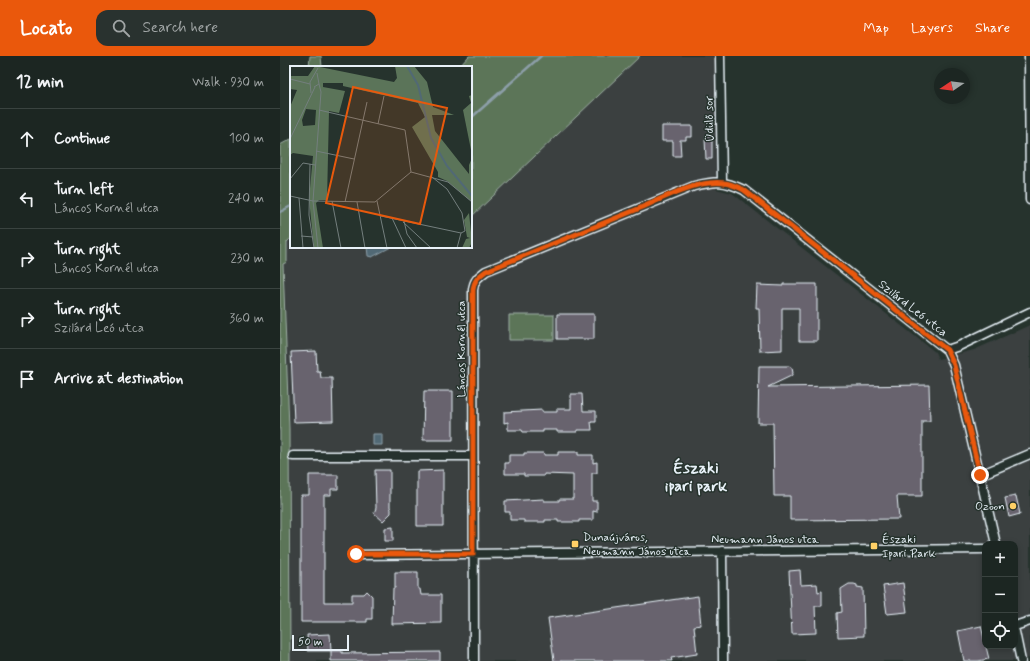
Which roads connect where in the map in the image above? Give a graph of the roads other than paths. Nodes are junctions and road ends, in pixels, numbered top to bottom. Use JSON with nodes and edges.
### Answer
{"nodes":[{"id":1,"x":720,"y":56,"type":"edge"},
{"id":2,"x":1028,"y":56,"type":"edge"},
{"id":3,"x":1030,"y":160,"type":"edge"},
{"id":4,"x":722,"y":182,"type":"junction"},
{"id":5,"x":1030,"y":200,"type":"edge"},
{"id":6,"x":1030,"y":312,"type":"edge"},
{"id":7,"x":947,"y":350,"type":"junction"},
{"id":8,"x":1030,"y":454,"type":"edge"},
{"id":9,"x":293,"y":456,"type":"dead end"},
{"id":10,"x":472,"y":456,"type":"junction"},
{"id":11,"x":980,"y":475,"type":"junction"},
{"id":12,"x":995,"y":541,"type":"edge"},
{"id":13,"x":982,"y":549,"type":"edge"},
{"id":14,"x":722,"y":551,"type":"junction"},
{"id":15,"x":356,"y":554,"type":"dead end"},
{"id":16,"x":473,"y":554,"type":"junction"},
{"id":17,"x":1030,"y":621,"type":"edge"},
{"id":18,"x":1018,"y":625,"type":"edge"},
{"id":19,"x":1018,"y":646,"type":"edge"},
{"id":20,"x":474,"y":661,"type":"edge"},
{"id":21,"x":723,"y":661,"type":"edge"},
{"id":22,"x":1021,"y":661,"type":"edge"}],
"edges":[{"from":1,"to":4,"type":"street","name":"Üdülő sor"},
{"from":2,"to":3,"type":"street"},
{"from":3,"to":5,"type":"street"},
{"from":4,"to":7,"type":"street","name":"Szilárd Leó utca"},
{"from":4,"to":10,"type":"street","name":"Láncos Kornél utca"},
{"from":6,"to":7,"type":"street"},
{"from":7,"to":11,"type":"street","name":"Szilárd Leó utca"},
{"from":8,"to":11,"type":"street"},
{"from":9,"to":10,"type":"street"},
{"from":10,"to":16,"type":"street","name":"Láncos Kornél utca"},
{"from":11,"to":12,"type":"street","name":"Szilárd Leó utca"},
{"from":13,"to":14,"type":"street","name":"Neumann János utca"},
{"from":14,"to":16,"type":"street","name":"Neumann János utca"},
{"from":14,"to":21,"type":"street"},
{"from":15,"to":16,"type":"street","name":"Neumann János utca"},
{"from":16,"to":20,"type":"street","name":"Láncos Kornél utca"},
{"from":17,"to":18,"type":"street"},
{"from":19,"to":22,"type":"street"}]}
